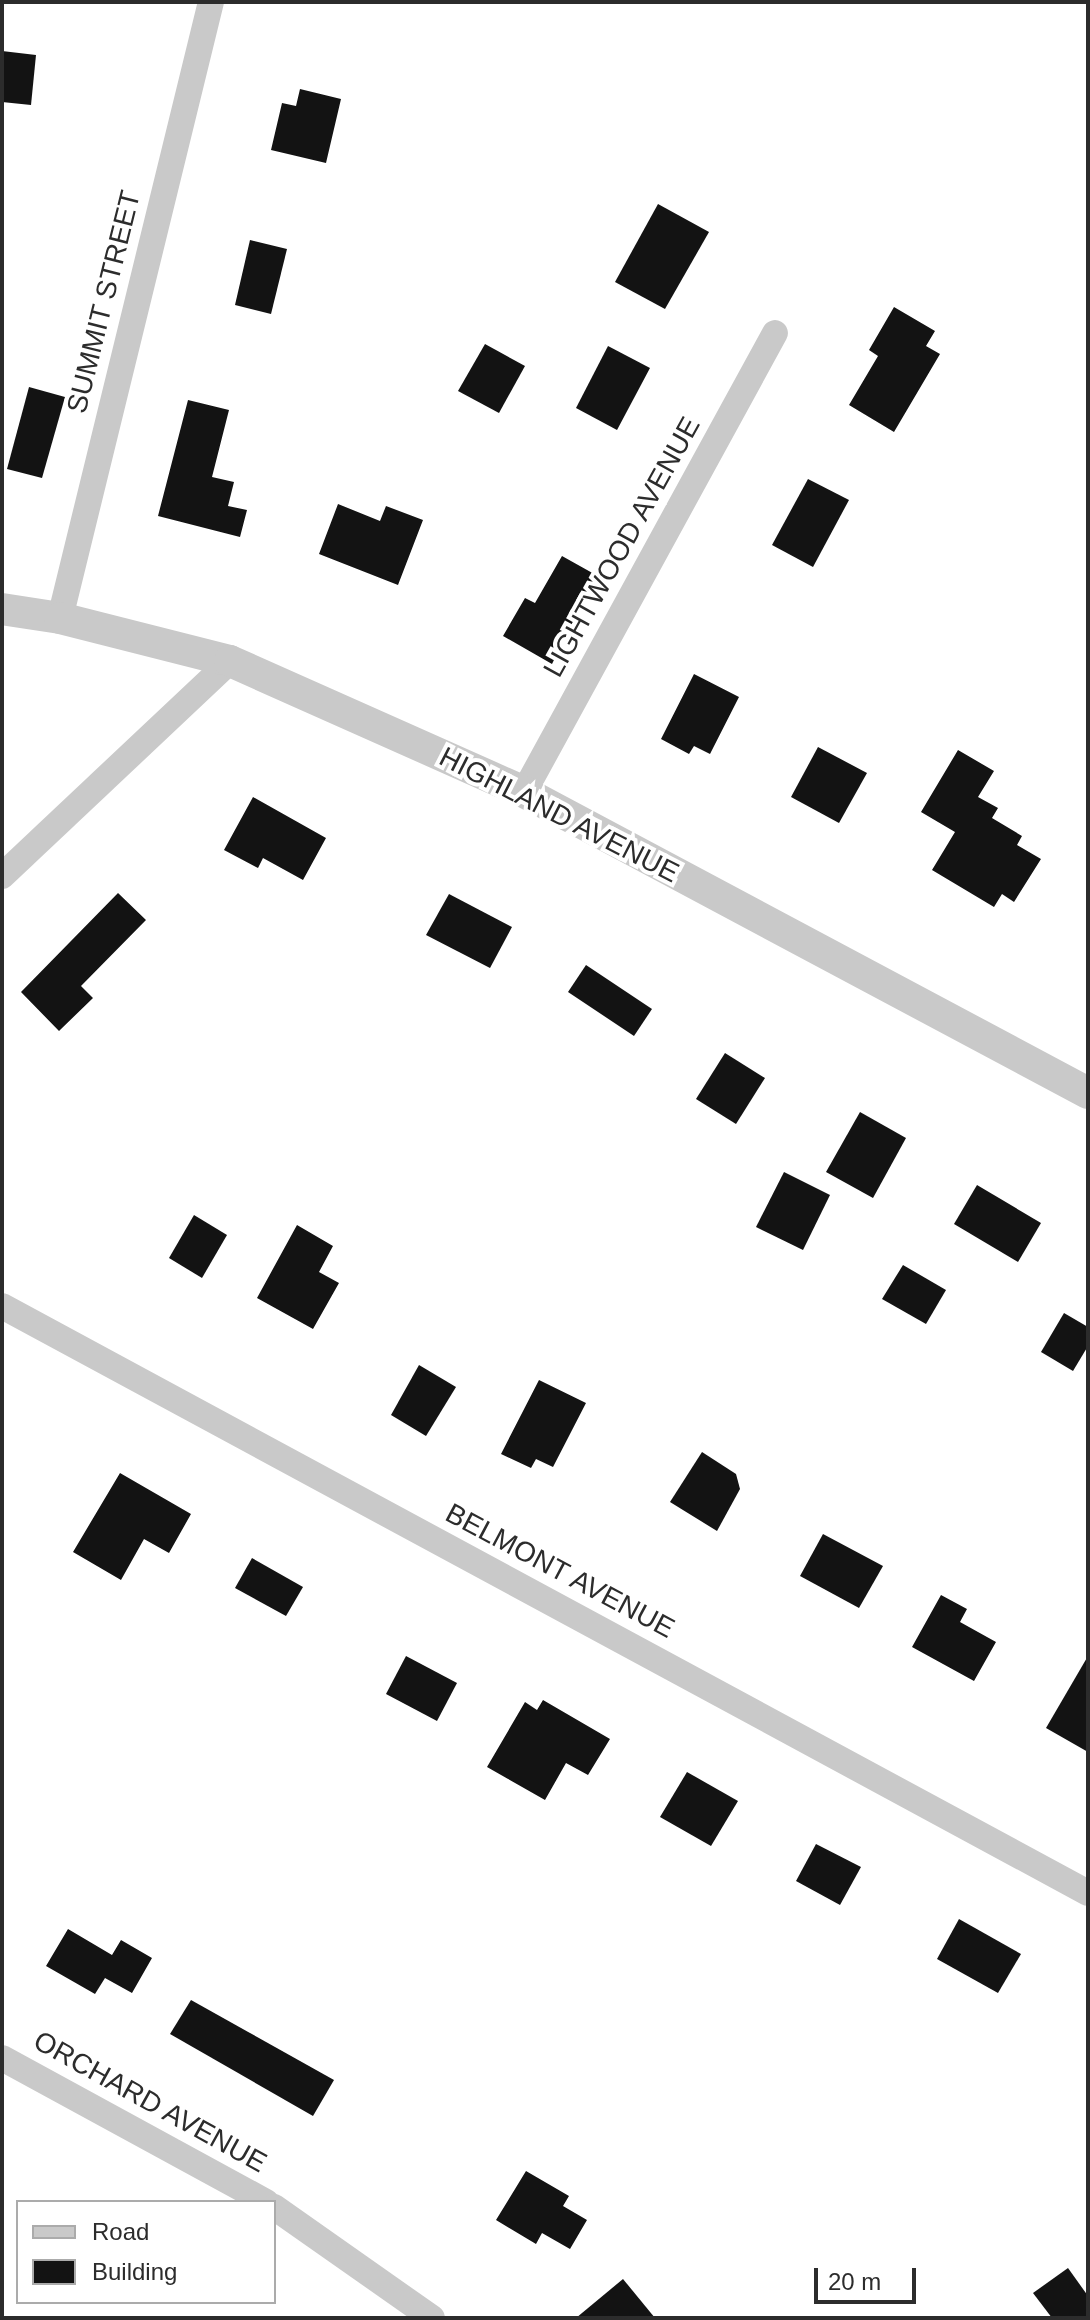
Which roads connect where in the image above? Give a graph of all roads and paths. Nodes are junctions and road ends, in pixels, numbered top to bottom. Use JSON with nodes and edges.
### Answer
{"nodes":[{"id":1,"x":211,"y":2,"type":"edge"},
{"id":2,"x":775,"y":333,"type":"dead end"},
{"id":3,"x":2,"y":609,"type":"edge"},
{"id":4,"x":60,"y":618,"type":"junction"},
{"id":5,"x":230,"y":661,"type":"junction"},
{"id":6,"x":524,"y":792,"type":"junction"},
{"id":7,"x":2,"y":876,"type":"edge"},
{"id":8,"x":1088,"y":1093,"type":"edge"},
{"id":9,"x":2,"y":1306,"type":"edge"},
{"id":10,"x":1088,"y":1893,"type":"edge"},
{"id":11,"x":2,"y":2058,"type":"edge"},
{"id":12,"x":262,"y":2200,"type":"edge"},
{"id":13,"x":276,"y":2208,"type":"edge"},
{"id":14,"x":432,"y":2318,"type":"edge"}],
"edges":[{"from":1,"to":4,"type":"street","name":"SUMMIT STREET"},
{"from":2,"to":6,"type":"street","name":"LIGHTWOOD AVENUE"},
{"from":3,"to":4,"type":"street","name":"HIGHLAND AVENUE"},
{"from":4,"to":5,"type":"street","name":"HIGHLAND AVENUE"},
{"from":5,"to":6,"type":"street","name":"HIGHLAND AVENUE"},
{"from":5,"to":7,"type":"street"},
{"from":6,"to":8,"type":"street","name":"HIGHLAND AVENUE"},
{"from":9,"to":10,"type":"street","name":"BELMONT AVENUE"},
{"from":11,"to":12,"type":"street","name":"ORCHARD AVENUE"},
{"from":13,"to":14,"type":"street","name":"ORCHARD AVENUE"}]}
